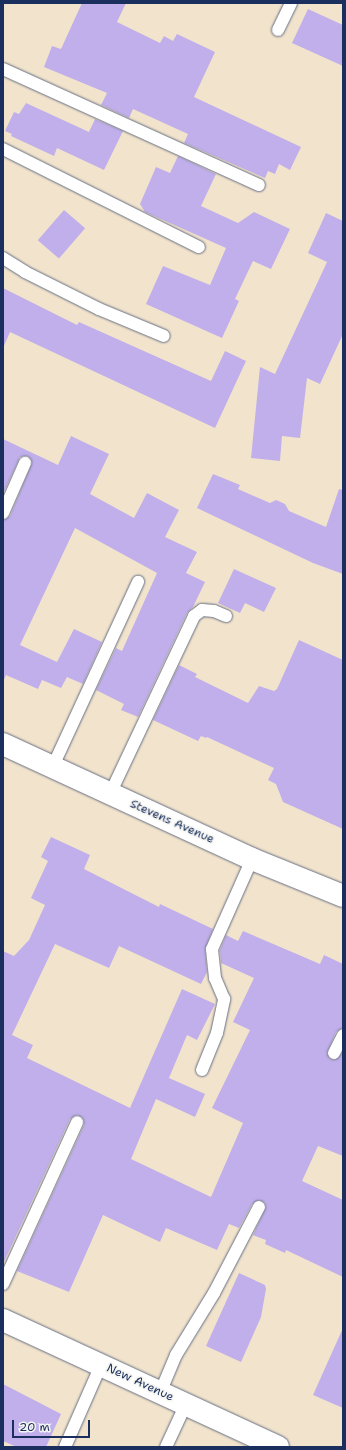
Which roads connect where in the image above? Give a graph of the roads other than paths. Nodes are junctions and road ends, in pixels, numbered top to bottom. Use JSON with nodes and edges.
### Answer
{"nodes":[{"id":1,"x":291,"y":3,"type":"edge"},
{"id":2,"x":278,"y":30,"type":"dead end"},
{"id":3,"x":3,"y":69,"type":"edge"},
{"id":4,"x":3,"y":149,"type":"edge"},
{"id":5,"x":259,"y":185,"type":"dead end"},
{"id":6,"x":199,"y":247,"type":"dead end"},
{"id":7,"x":3,"y":258,"type":"edge"},
{"id":8,"x":164,"y":336,"type":"dead end"},
{"id":9,"x":25,"y":463,"type":"dead end"},
{"id":10,"x":3,"y":513,"type":"edge"},
{"id":11,"x":138,"y":582,"type":"dead end"},
{"id":12,"x":226,"y":616,"type":"dead end"},
{"id":13,"x":3,"y":744,"type":"edge"},
{"id":14,"x":53,"y":766,"type":"junction"},
{"id":15,"x":110,"y":794,"type":"junction"},
{"id":16,"x":252,"y":859,"type":"junction"},
{"id":17,"x":343,"y":896,"type":"edge"},
{"id":18,"x":343,"y":1035,"type":"edge"},
{"id":19,"x":334,"y":1053,"type":"dead end"},
{"id":20,"x":202,"y":1070,"type":"dead end"},
{"id":21,"x":78,"y":1122,"type":"dead end"},
{"id":22,"x":259,"y":1207,"type":"dead end"},
{"id":23,"x":3,"y":1284,"type":"edge"},
{"id":24,"x":3,"y":1320,"type":"edge"},
{"id":25,"x":101,"y":1365,"type":"junction"},
{"id":26,"x":160,"y":1392,"type":"junction"},
{"id":27,"x":186,"y":1404,"type":"junction"},
{"id":28,"x":64,"y":1447,"type":"edge"},
{"id":29,"x":166,"y":1447,"type":"edge"},
{"id":30,"x":278,"y":1447,"type":"edge"}],
"edges":[{"from":1,"to":2,"type":"lane"},
{"from":3,"to":5,"type":"lane"},
{"from":4,"to":6,"type":"lane"},
{"from":7,"to":8,"type":"lane"},
{"from":9,"to":10,"type":"lane"},
{"from":11,"to":14,"type":"lane"},
{"from":12,"to":15,"type":"lane"},
{"from":13,"to":14,"type":"street","name":"Stevens Avenue"},
{"from":14,"to":15,"type":"street","name":"Stevens Avenue"},
{"from":15,"to":16,"type":"street","name":"Stevens Avenue"},
{"from":16,"to":17,"type":"street","name":"Stevens Avenue"},
{"from":16,"to":20,"type":"lane"},
{"from":18,"to":19,"type":"lane"},
{"from":21,"to":23,"type":"lane"},
{"from":22,"to":26,"type":"lane"},
{"from":24,"to":25,"type":"street","name":"New Avenue"},
{"from":25,"to":26,"type":"street","name":"New Avenue"},
{"from":25,"to":28,"type":"lane"},
{"from":26,"to":27,"type":"street","name":"New Avenue"},
{"from":27,"to":29,"type":"lane"},
{"from":27,"to":30,"type":"street","name":"New Avenue"}]}
